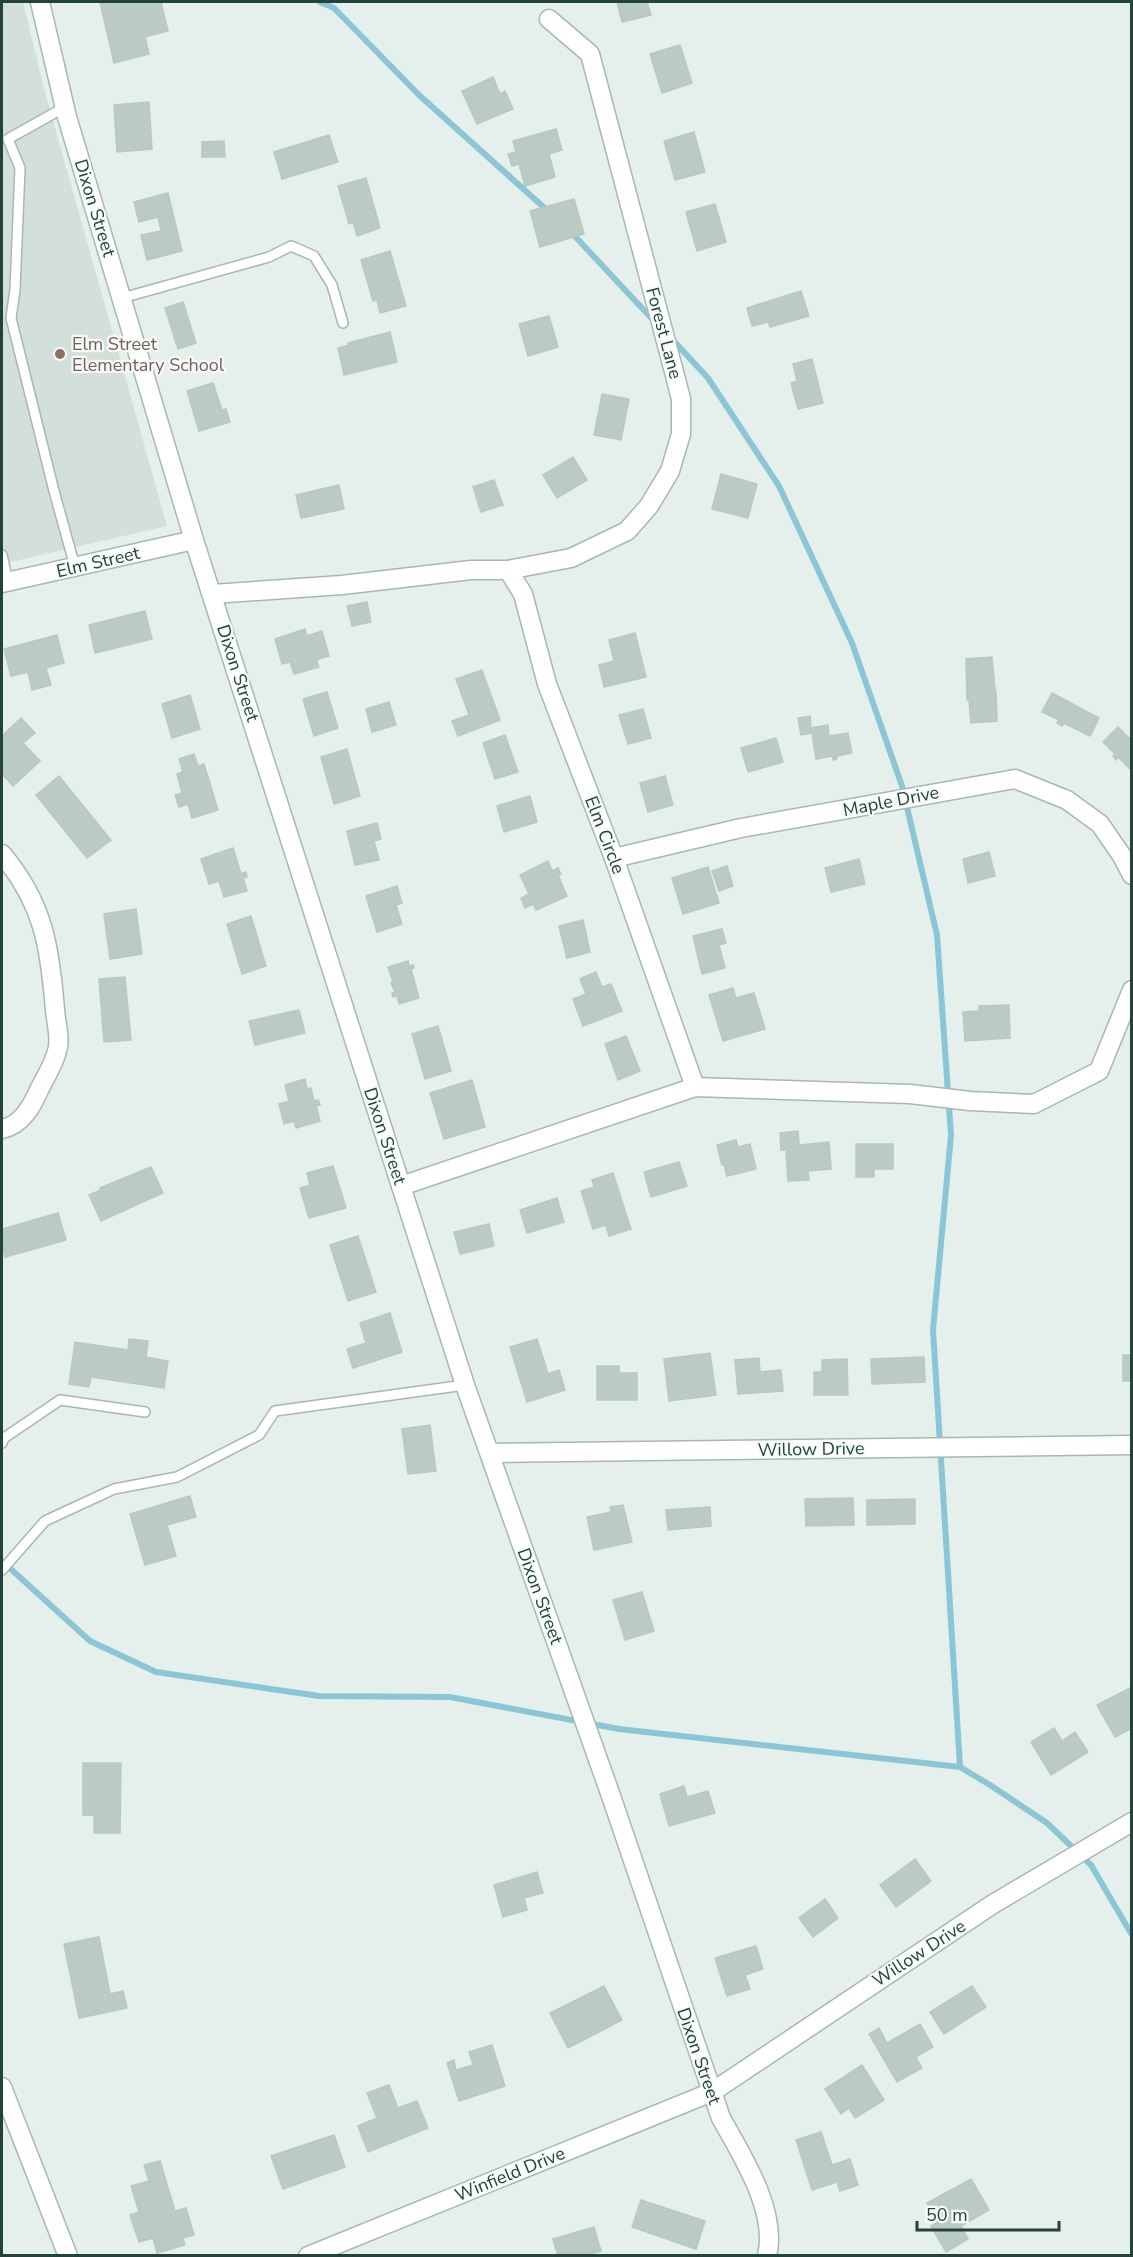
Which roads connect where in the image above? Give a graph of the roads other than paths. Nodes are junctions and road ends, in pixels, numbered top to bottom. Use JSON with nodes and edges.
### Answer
{"nodes":[{"id":1,"x":40,"y":2,"type":"edge"},
{"id":2,"x":549,"y":19,"type":"dead end"},
{"id":3,"x":65,"y":107,"type":"junction"},
{"id":4,"x":5,"y":141,"type":"edge"},
{"id":5,"x":122,"y":298,"type":"junction"},
{"id":6,"x":6,"y":318,"type":"edge"},
{"id":7,"x":343,"y":323,"type":"dead end"},
{"id":8,"x":195,"y":540,"type":"junction"},
{"id":9,"x":2,"y":555,"type":"edge"},
{"id":10,"x":75,"y":567,"type":"junction"},
{"id":11,"x":508,"y":570,"type":"junction"},
{"id":12,"x":5,"y":582,"type":"edge"},
{"id":13,"x":213,"y":594,"type":"junction"},
{"id":14,"x":2,"y":854,"type":"edge"},
{"id":15,"x":614,"y":858,"type":"junction"},
{"id":16,"x":1131,"y":874,"type":"edge"},
{"id":17,"x":1131,"y":990,"type":"edge"},
{"id":18,"x":695,"y":1087,"type":"junction"},
{"id":19,"x":2,"y":1129,"type":"edge"},
{"id":20,"x":400,"y":1186,"type":"junction"},
{"id":21,"x":465,"y":1385,"type":"junction"},
{"id":22,"x":145,"y":1412,"type":"dead end"},
{"id":23,"x":2,"y":1443,"type":"edge"},
{"id":24,"x":1131,"y":1445,"type":"edge"},
{"id":25,"x":490,"y":1453,"type":"junction"},
{"id":26,"x":2,"y":1570,"type":"edge"},
{"id":27,"x":1131,"y":1822,"type":"edge"},
{"id":28,"x":2,"y":2087,"type":"edge"},
{"id":29,"x":712,"y":2092,"type":"junction"},
{"id":30,"x":68,"y":2256,"type":"edge"},
{"id":31,"x":308,"y":2256,"type":"edge"},
{"id":32,"x":767,"y":2256,"type":"edge"}],
"edges":[{"from":1,"to":3,"type":"street","name":"Dixon Street"},
{"from":2,"to":11,"type":"street","name":"Forest Lane"},
{"from":3,"to":4,"type":"lane"},
{"from":3,"to":5,"type":"street","name":"Dixon Street"},
{"from":4,"to":6,"type":"lane"},
{"from":5,"to":7,"type":"lane"},
{"from":5,"to":8,"type":"street","name":"Dixon Street"},
{"from":6,"to":10,"type":"lane"},
{"from":8,"to":10,"type":"street","name":"Elm Street"},
{"from":8,"to":13,"type":"street","name":"Dixon Street"},
{"from":9,"to":12,"type":"lane"},
{"from":10,"to":12,"type":"street","name":"Elm Street"},
{"from":11,"to":13,"type":"street"},
{"from":11,"to":15,"type":"street","name":"Elm Circle"},
{"from":13,"to":20,"type":"street","name":"Dixon Street"},
{"from":14,"to":19,"type":"street"},
{"from":15,"to":16,"type":"street","name":"Maple Drive"},
{"from":15,"to":18,"type":"street","name":"Elm Circle"},
{"from":17,"to":18,"type":"street"},
{"from":18,"to":20,"type":"street"},
{"from":20,"to":21,"type":"street","name":"Dixon Street"},
{"from":21,"to":25,"type":"street","name":"Dixon Street"},
{"from":21,"to":26,"type":"lane"},
{"from":22,"to":23,"type":"lane"},
{"from":24,"to":25,"type":"street","name":"Willow Drive"},
{"from":25,"to":29,"type":"street","name":"Dixon Street"},
{"from":27,"to":29,"type":"street","name":"Willow Drive"},
{"from":28,"to":30,"type":"street"},
{"from":29,"to":31,"type":"street","name":"Winfield Drive"},
{"from":29,"to":32,"type":"street","name":"Dixon Street"}]}
